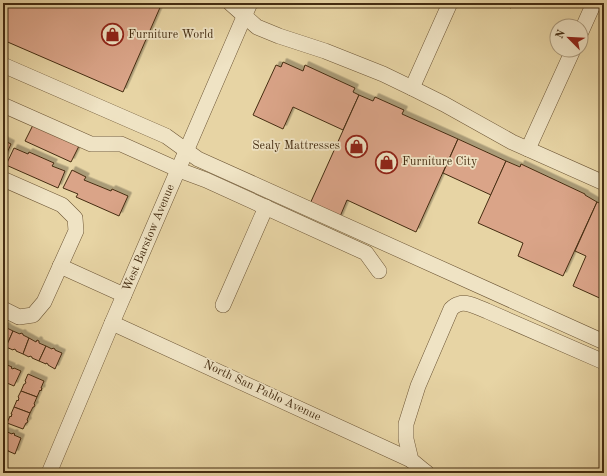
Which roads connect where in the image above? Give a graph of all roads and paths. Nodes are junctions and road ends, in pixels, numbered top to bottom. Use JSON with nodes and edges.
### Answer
{"nodes":[{"id":1,"x":230,"y":3,"type":"edge"},
{"id":2,"x":450,"y":3,"type":"edge"},
{"id":3,"x":594,"y":3,"type":"edge"},
{"id":4,"x":248,"y":10,"type":"edge"},
{"id":5,"x":587,"y":18,"type":"edge"},
{"id":6,"x":569,"y":58,"type":"edge"},
{"id":7,"x":3,"y":65,"type":"edge"},
{"id":8,"x":412,"y":88,"type":"junction"},
{"id":9,"x":3,"y":106,"type":"edge"},
{"id":10,"x":528,"y":149,"type":"junction"},
{"id":11,"x":187,"y":151,"type":"junction"},
{"id":12,"x":178,"y":170,"type":"junction"},
{"id":13,"x":3,"y":179,"type":"edge"},
{"id":14,"x":604,"y":183,"type":"edge"},
{"id":15,"x":266,"y":208,"type":"junction"},
{"id":16,"x":60,"y":266,"type":"junction"},
{"id":17,"x":379,"y":271,"type":"dead end"},
{"id":18,"x":124,"y":295,"type":"junction"},
{"id":19,"x":223,"y":305,"type":"dead end"},
{"id":20,"x":3,"y":309,"type":"edge"},
{"id":21,"x":112,"y":323,"type":"junction"},
{"id":22,"x":604,"y":342,"type":"edge"},
{"id":23,"x":604,"y":362,"type":"edge"},
{"id":24,"x":411,"y":460,"type":"junction"},
{"id":25,"x":49,"y":473,"type":"edge"},
{"id":26,"x":427,"y":473,"type":"edge"}],
"edges":[{"from":1,"to":4,"type":"street"},
{"from":2,"to":8,"type":"street"},
{"from":3,"to":5,"type":"street"},
{"from":4,"to":8,"type":"street"},
{"from":4,"to":11,"type":"street","name":"West Barstow Avenue"},
{"from":6,"to":10,"type":"street"},
{"from":7,"to":11,"type":"street"},
{"from":8,"to":10,"type":"street"},
{"from":9,"to":12,"type":"street"},
{"from":10,"to":14,"type":"street"},
{"from":11,"to":12,"type":"street","name":"West Barstow Avenue"},
{"from":11,"to":22,"type":"street"},
{"from":12,"to":15,"type":"street"},
{"from":12,"to":18,"type":"street","name":"West Barstow Avenue"},
{"from":13,"to":16,"type":"street"},
{"from":15,"to":17,"type":"street"},
{"from":15,"to":19,"type":"street"},
{"from":16,"to":18,"type":"street"},
{"from":16,"to":20,"type":"street"},
{"from":18,"to":21,"type":"street","name":"West Barstow Avenue"},
{"from":21,"to":24,"type":"street","name":"North San Pablo Avenue"},
{"from":21,"to":25,"type":"street","name":"West Barstow Avenue"},
{"from":23,"to":24,"type":"street"},
{"from":24,"to":26,"type":"street","name":"North San Pablo Avenue"}]}
